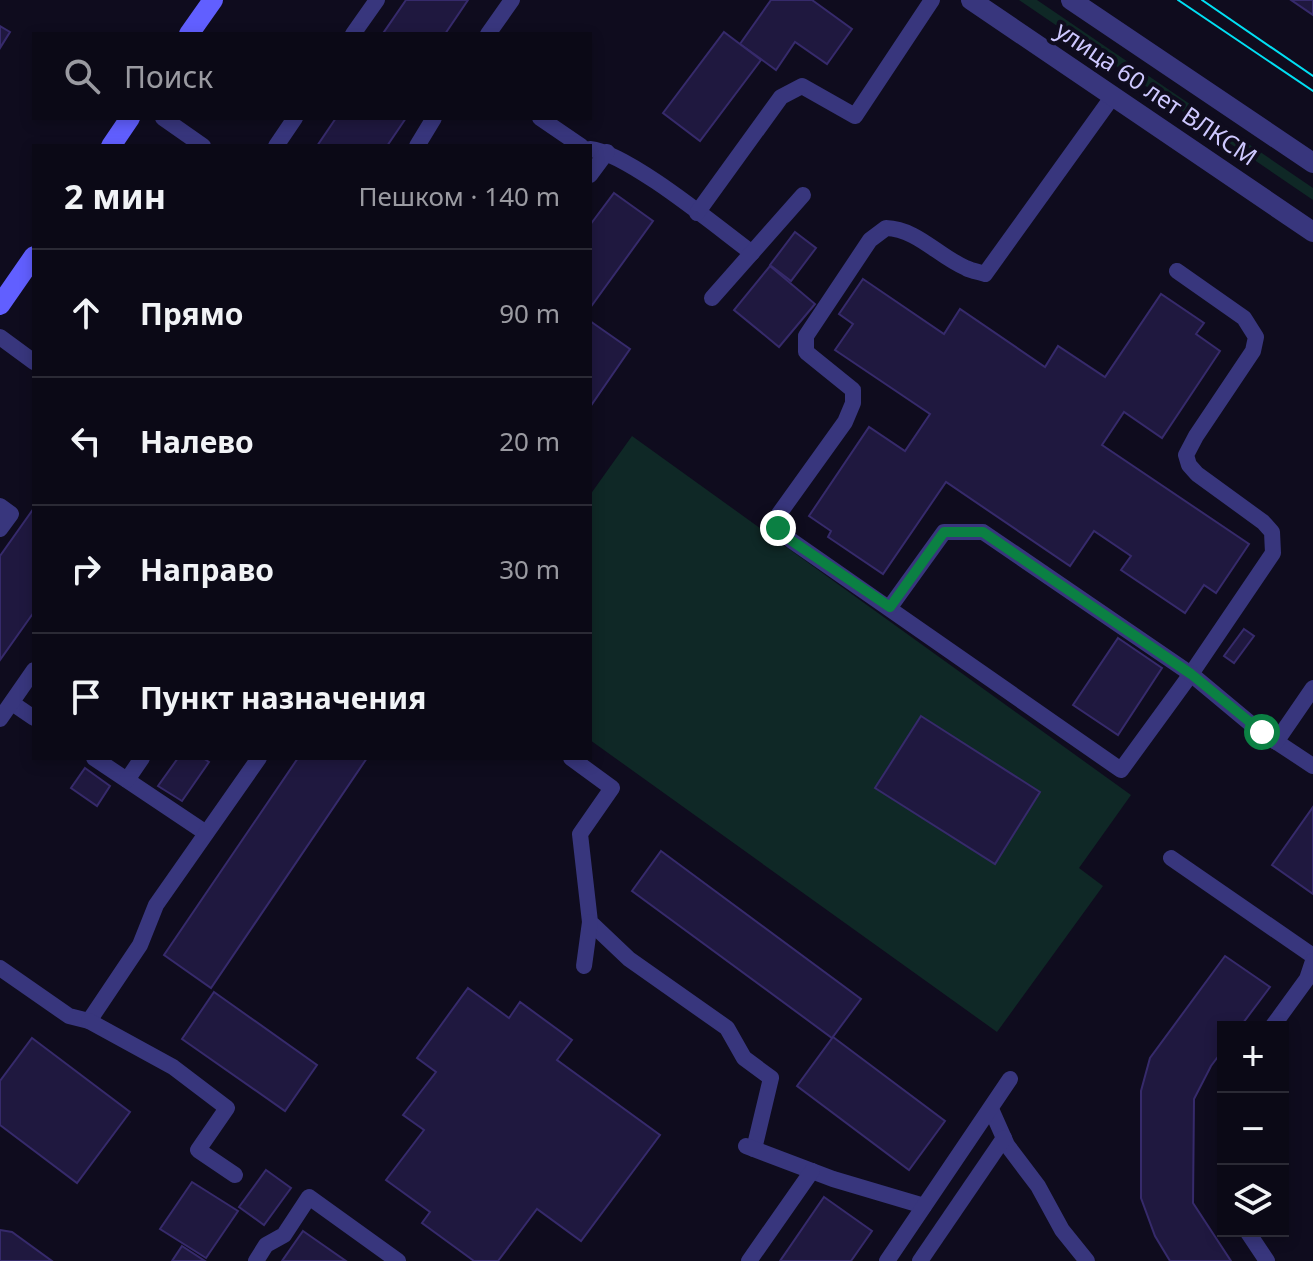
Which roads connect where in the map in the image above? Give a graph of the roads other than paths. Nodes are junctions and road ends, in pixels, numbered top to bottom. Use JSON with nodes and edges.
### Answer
{"nodes":[{"id":1,"x":213,"y":0,"type":"edge"},
{"id":2,"x":377,"y":0,"type":"edge"},
{"id":3,"x":512,"y":0,"type":"edge"},
{"id":4,"x":932,"y":0,"type":"edge"},
{"id":5,"x":971,"y":0,"type":"edge"},
{"id":6,"x":1071,"y":0,"type":"edge"},
{"id":7,"x":190,"y":32,"type":"edge"},
{"id":8,"x":354,"y":32,"type":"edge"},
{"id":9,"x":489,"y":32,"type":"edge"},
{"id":10,"x":1113,"y":96,"type":"junction"},
{"id":11,"x":129,"y":120,"type":"edge"},
{"id":12,"x":166,"y":120,"type":"edge"},
{"id":13,"x":294,"y":120,"type":"edge"},
{"id":14,"x":433,"y":120,"type":"edge"},
{"id":15,"x":543,"y":120,"type":"edge"},
{"id":16,"x":112,"y":144,"type":"edge"},
{"id":17,"x":200,"y":144,"type":"edge"},
{"id":18,"x":277,"y":144,"type":"edge"},
{"id":19,"x":418,"y":144,"type":"edge"},
{"id":20,"x":578,"y":144,"type":"edge"},
{"id":21,"x":598,"y":151,"type":"edge"},
{"id":22,"x":1313,"y":163,"type":"edge"},
{"id":23,"x":803,"y":195,"type":"dead end"},
{"id":24,"x":697,"y":213,"type":"junction"},
{"id":25,"x":1313,"y":232,"type":"edge"},
{"id":26,"x":752,"y":253,"type":"junction"},
{"id":27,"x":32,"y":259,"type":"edge"},
{"id":28,"x":1177,"y":271,"type":"dead end"},
{"id":29,"x":712,"y":298,"type":"dead end"},
{"id":30,"x":0,"y":305,"type":"edge"},
{"id":31,"x":0,"y":337,"type":"edge"},
{"id":32,"x":32,"y":361,"type":"edge"},
{"id":33,"x":0,"y":506,"type":"edge"},
{"id":34,"x":0,"y":529,"type":"edge"},
{"id":35,"x":890,"y":607,"type":"junction"},
{"id":36,"x":32,"y":673,"type":"edge"},
{"id":37,"x":1191,"y":674,"type":"junction"},
{"id":38,"x":1313,"y":688,"type":"edge"},
{"id":39,"x":12,"y":703,"type":"junction"},
{"id":40,"x":32,"y":717,"type":"edge"},
{"id":41,"x":0,"y":719,"type":"edge"},
{"id":42,"x":1276,"y":742,"type":"junction"},
{"id":43,"x":97,"y":760,"type":"edge"},
{"id":44,"x":141,"y":760,"type":"edge"},
{"id":45,"x":258,"y":760,"type":"edge"},
{"id":46,"x":574,"y":760,"type":"edge"},
{"id":47,"x":1313,"y":766,"type":"edge"},
{"id":48,"x":127,"y":780,"type":"junction"},
{"id":49,"x":206,"y":833,"type":"junction"},
{"id":50,"x":1171,"y":858,"type":"dead end"},
{"id":51,"x":590,"y":922,"type":"junction"},
{"id":52,"x":1313,"y":959,"type":"edge"},
{"id":53,"x":584,"y":966,"type":"dead end"},
{"id":54,"x":0,"y":968,"type":"edge"},
{"id":55,"x":89,"y":1021,"type":"junction"},
{"id":56,"x":1276,"y":1021,"type":"edge"},
{"id":57,"x":1010,"y":1079,"type":"dead end"},
{"id":58,"x":991,"y":1109,"type":"junction"},
{"id":59,"x":1004,"y":1138,"type":"junction"},
{"id":60,"x":812,"y":1171,"type":"junction"},
{"id":61,"x":235,"y":1175,"type":"dead end"},
{"id":62,"x":924,"y":1206,"type":"junction"},
{"id":63,"x":1251,"y":1237,"type":"edge"},
{"id":64,"x":256,"y":1261,"type":"edge"},
{"id":65,"x":398,"y":1261,"type":"edge"},
{"id":66,"x":749,"y":1261,"type":"edge"},
{"id":67,"x":887,"y":1261,"type":"edge"},
{"id":68,"x":920,"y":1261,"type":"edge"},
{"id":69,"x":1087,"y":1261,"type":"edge"},
{"id":70,"x":1267,"y":1261,"type":"edge"}],
"edges":[{"from":1,"to":7,"type":"main road"},
{"from":2,"to":8,"type":"lane"},
{"from":3,"to":9,"type":"lane"},
{"from":4,"to":24,"type":"lane"},
{"from":5,"to":10,"type":"street","name":"улица 60 лет ВЛКСМ"},
{"from":6,"to":22,"type":"street","name":"улица 60 лет ВЛКСМ"},
{"from":10,"to":25,"type":"street","name":"улица 60 лет ВЛКСМ"},
{"from":10,"to":35,"type":"lane"},
{"from":11,"to":16,"type":"main road"},
{"from":12,"to":17,"type":"lane"},
{"from":13,"to":18,"type":"lane"},
{"from":14,"to":19,"type":"lane"},
{"from":15,"to":20,"type":"lane"},
{"from":21,"to":24,"type":"lane"},
{"from":23,"to":26,"type":"lane"},
{"from":24,"to":26,"type":"lane"},
{"from":26,"to":29,"type":"lane"},
{"from":27,"to":30,"type":"main road"},
{"from":28,"to":37,"type":"lane"},
{"from":31,"to":32,"type":"lane"},
{"from":33,"to":34,"type":"lane"},
{"from":35,"to":37,"type":"lane"},
{"from":35,"to":37,"type":"lane"},
{"from":36,"to":39,"type":"lane"},
{"from":37,"to":42,"type":"lane"},
{"from":38,"to":42,"type":"lane"},
{"from":39,"to":40,"type":"lane"},
{"from":39,"to":41,"type":"lane"},
{"from":42,"to":47,"type":"lane"},
{"from":43,"to":48,"type":"lane"},
{"from":44,"to":48,"type":"lane"},
{"from":45,"to":49,"type":"lane"},
{"from":46,"to":51,"type":"lane"},
{"from":48,"to":49,"type":"lane"},
{"from":49,"to":55,"type":"lane"},
{"from":50,"to":52,"type":"lane"},
{"from":51,"to":53,"type":"lane"},
{"from":51,"to":60,"type":"lane"},
{"from":52,"to":56,"type":"lane"},
{"from":54,"to":55,"type":"lane"},
{"from":55,"to":61,"type":"lane"},
{"from":57,"to":58,"type":"lane"},
{"from":58,"to":59,"type":"lane"},
{"from":58,"to":62,"type":"lane"},
{"from":59,"to":68,"type":"lane"},
{"from":59,"to":69,"type":"lane"},
{"from":60,"to":62,"type":"lane"},
{"from":60,"to":66,"type":"lane"},
{"from":62,"to":67,"type":"lane"},
{"from":63,"to":70,"type":"lane"},
{"from":64,"to":65,"type":"lane"}]}
